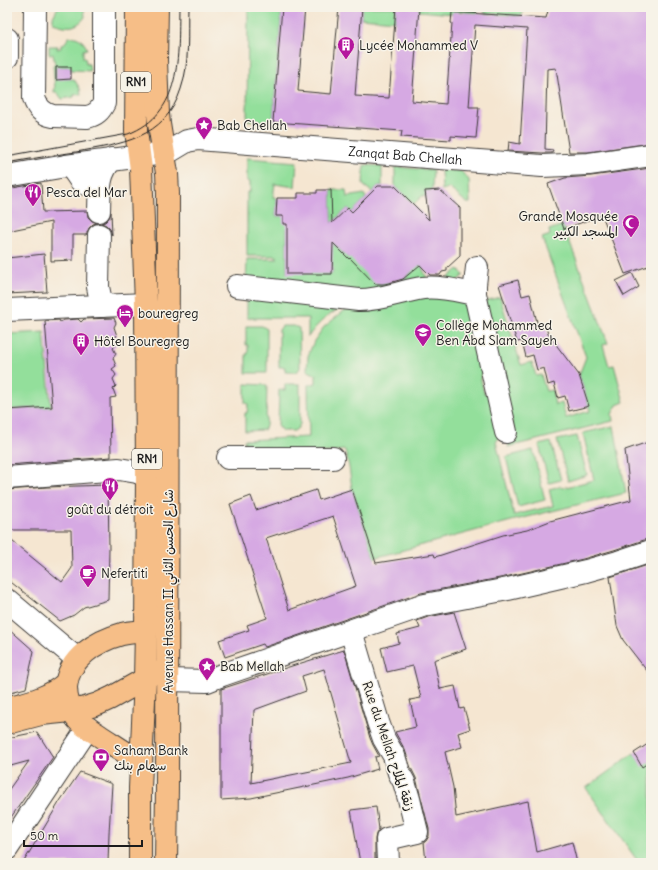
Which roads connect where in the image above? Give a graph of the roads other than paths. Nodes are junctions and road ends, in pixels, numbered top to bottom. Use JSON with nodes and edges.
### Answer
{"nodes":[{"id":1,"x":35,"y":7,"type":"edge"},
{"id":2,"x":104,"y":7,"type":"edge"},
{"id":3,"x":137,"y":7,"type":"edge"},
{"id":4,"x":157,"y":7,"type":"edge"},
{"id":5,"x":7,"y":39,"type":"edge"},
{"id":6,"x":7,"y":46,"type":"edge"},
{"id":7,"x":7,"y":57,"type":"edge"},
{"id":8,"x":164,"y":153,"type":"junction"},
{"id":9,"x":651,"y":155,"type":"edge"},
{"id":10,"x":139,"y":156,"type":"junction"},
{"id":11,"x":112,"y":159,"type":"junction"},
{"id":12,"x":66,"y":166,"type":"junction"},
{"id":13,"x":7,"y":176,"type":"edge"},
{"id":14,"x":100,"y":178,"type":"junction"},
{"id":15,"x":99,"y":211,"type":"dead end"},
{"id":16,"x":99,"y":235,"type":"dead end"},
{"id":17,"x":477,"y":267,"type":"dead end"},
{"id":18,"x":237,"y":286,"type":"dead end"},
{"id":19,"x":475,"y":294,"type":"junction"},
{"id":20,"x":146,"y":304,"type":"junction"},
{"id":21,"x":102,"y":306,"type":"junction"},
{"id":22,"x":7,"y":310,"type":"edge"},
{"id":23,"x":506,"y":432,"type":"dead end"},
{"id":24,"x":228,"y":458,"type":"dead end"},
{"id":25,"x":333,"y":458,"type":"dead end"},
{"id":26,"x":147,"y":476,"type":"junction"},
{"id":27,"x":7,"y":478,"type":"edge"},
{"id":28,"x":168,"y":517,"type":"junction"},
{"id":29,"x":651,"y":551,"type":"edge"},
{"id":30,"x":7,"y":600,"type":"edge"},
{"id":31,"x":146,"y":631,"type":"junction"},
{"id":32,"x":351,"y":631,"type":"junction"},
{"id":33,"x":77,"y":659,"type":"junction"},
{"id":34,"x":145,"y":680,"type":"junction"},
{"id":35,"x":168,"y":680,"type":"junction"},
{"id":36,"x":66,"y":683,"type":"junction"},
{"id":37,"x":7,"y":708,"type":"edge"},
{"id":38,"x":71,"y":710,"type":"junction"},
{"id":39,"x":7,"y":722,"type":"edge"},
{"id":40,"x":88,"y":728,"type":"junction"},
{"id":41,"x":141,"y":762,"type":"junction"},
{"id":42,"x":7,"y":849,"type":"edge"},
{"id":43,"x":140,"y":863,"type":"edge"},
{"id":44,"x":166,"y":863,"type":"edge"},
{"id":45,"x":388,"y":863,"type":"edge"}],
"edges":[{"from":1,"to":2,"type":"street"},
{"from":3,"to":10,"type":"main road","name":"Avenue Hassan II شارع الحسن الثاني","number":"RN1"},
{"from":4,"to":8,"type":"main road","name":"Avenue Hassan II شارع الحسن الثاني","number":"RN1"},
{"from":5,"to":6,"type":"street"},
{"from":6,"to":7,"type":"street"},
{"from":8,"to":9,"type":"street","name":"Zanqat Bab Chellah"},
{"from":8,"to":10,"type":"street","name":"Zanqat Bab Chellah"},
{"from":8,"to":28,"type":"main road","name":"Avenue Hassan II شارع الحسن الثاني","number":"RN1"},
{"from":10,"to":11,"type":"street","name":"Zanqat Bab Chellah"},
{"from":10,"to":20,"type":"main road","name":"Avenue Hassan II شارع الحسن الثاني","number":"RN1"},
{"from":11,"to":12,"type":"street","name":"Zanqat Bab Chellah"},
{"from":11,"to":14,"type":"street"},
{"from":12,"to":13,"type":"street","name":"Zanqat Bab Chellah"},
{"from":12,"to":14,"type":"street"},
{"from":14,"to":15,"type":"street"},
{"from":16,"to":21,"type":"street"},
{"from":17,"to":19,"type":"street"},
{"from":18,"to":19,"type":"street"},
{"from":19,"to":23,"type":"street"},
{"from":20,"to":21,"type":"street"},
{"from":20,"to":26,"type":"main road","name":"Avenue Hassan II شارع الحسن الثاني","number":"RN1"},
{"from":21,"to":22,"type":"street"},
{"from":24,"to":25,"type":"street"},
{"from":26,"to":27,"type":"street"},
{"from":26,"to":31,"type":"main road","name":"Avenue Hassan II شارع الحسن الثاني","number":"RN1"},
{"from":28,"to":34,"type":"main road"},
{"from":28,"to":35,"type":"main road","name":"Avenue Hassan II شارع الحسن الثاني","number":"RN1"},
{"from":29,"to":32,"type":"street"},
{"from":30,"to":33,"type":"street"},
{"from":31,"to":33,"type":"main road"},
{"from":31,"to":34,"type":"main road","name":"Avenue Hassan II شارع الحسن الثاني","number":"RN1"},
{"from":32,"to":35,"type":"street"},
{"from":32,"to":45,"type":"street","name":"Rue du Mellah زنقة الملاح"},
{"from":33,"to":36,"type":"main road"},
{"from":34,"to":38,"type":"main road"},
{"from":34,"to":41,"type":"main road","name":"Avenue Hassan II شارع الحسن الثاني","number":"RN1"},
{"from":35,"to":44,"type":"main road","name":"Avenue Hassan II شارع الحسن الثاني","number":"RN1"},
{"from":36,"to":37,"type":"main road"},
{"from":36,"to":38,"type":"main road"},
{"from":38,"to":39,"type":"main road"},
{"from":38,"to":40,"type":"main road"},
{"from":40,"to":41,"type":"main road"},
{"from":40,"to":42,"type":"street"},
{"from":41,"to":43,"type":"main road","name":"Avenue Hassan II شارع الحسن الثاني","number":"RN1"}]}
